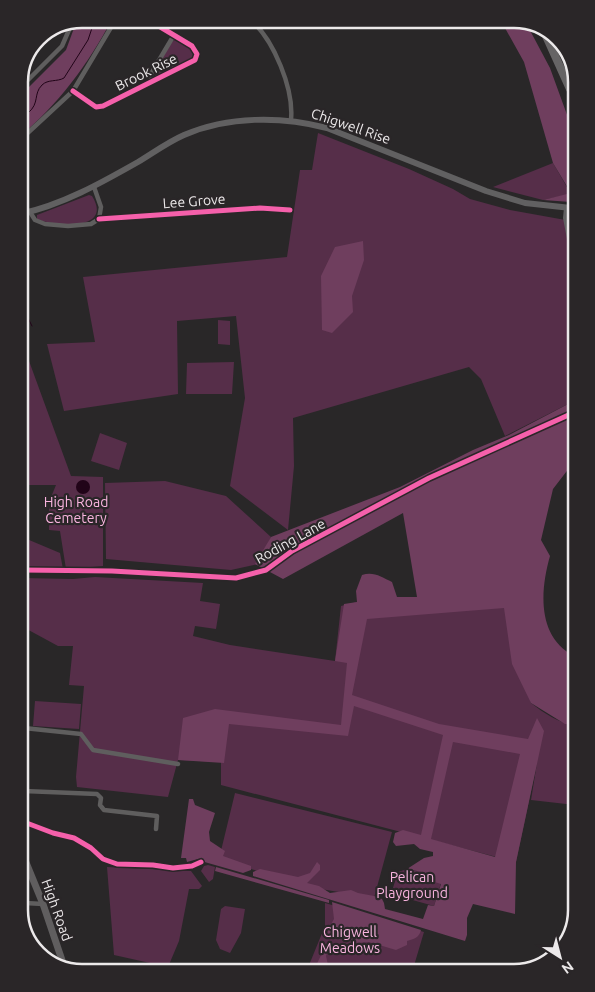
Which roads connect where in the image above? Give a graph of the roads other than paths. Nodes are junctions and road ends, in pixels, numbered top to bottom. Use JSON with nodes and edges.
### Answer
{"nodes":[{"id":1,"x":111,"y":28,"type":"edge"},
{"id":2,"x":162,"y":28,"type":"edge"},
{"id":3,"x":257,"y":28,"type":"edge"},
{"id":4,"x":69,"y":30,"type":"edge"},
{"id":5,"x":174,"y":35,"type":"junction"},
{"id":6,"x":548,"y":40,"type":"edge"},
{"id":7,"x":28,"y":80,"type":"edge"},
{"id":8,"x":150,"y":82,"type":"junction"},
{"id":9,"x":568,"y":85,"type":"edge"},
{"id":10,"x":74,"y":91,"type":"junction"},
{"id":11,"x":291,"y":120,"type":"junction"},
{"id":12,"x":28,"y":132,"type":"edge"},
{"id":13,"x":94,"y":187,"type":"junction"},
{"id":14,"x":568,"y":208,"type":"edge"},
{"id":15,"x":290,"y":210,"type":"dead end"},
{"id":16,"x":568,"y":211,"type":"edge"},
{"id":17,"x":30,"y":212,"type":"joint"},
{"id":18,"x":99,"y":219,"type":"junction"},
{"id":19,"x":568,"y":228,"type":"edge"},
{"id":20,"x":568,"y":415,"type":"edge"},
{"id":21,"x":28,"y":570,"type":"edge"},
{"id":22,"x":28,"y":728,"type":"edge"},
{"id":23,"x":178,"y":764,"type":"dead end"},
{"id":24,"x":28,"y":791,"type":"edge"},
{"id":25,"x":28,"y":822,"type":"edge"},
{"id":26,"x":156,"y":830,"type":"dead end"},
{"id":27,"x":201,"y":862,"type":"dead end"},
{"id":28,"x":28,"y":869,"type":"edge"},
{"id":29,"x":28,"y":903,"type":"edge"},
{"id":30,"x":43,"y":904,"type":"junction"},
{"id":31,"x":62,"y":961,"type":"edge"}],
"edges":[{"from":1,"to":10,"type":"street"},
{"from":2,"to":5,"type":"street","name":"Brook Rise"},
{"from":3,"to":11,"type":"street"},
{"from":4,"to":7,"type":"street"},
{"from":5,"to":8,"type":"street"},
{"from":5,"to":8,"type":"street","name":"Brook Rise"},
{"from":6,"to":9,"type":"highway"},
{"from":8,"to":10,"type":"street","name":"Brook Rise"},
{"from":10,"to":12,"type":"street"},
{"from":11,"to":13,"type":"street","name":"Chigwell Rise"},
{"from":11,"to":14,"type":"street","name":"Chigwell Rise"},
{"from":13,"to":17,"type":"street","name":"Chigwell Rise"},
{"from":13,"to":18,"type":"street"},
{"from":15,"to":18,"type":"street","name":"Lee Grove"},
{"from":16,"to":19,"type":"street"},
{"from":17,"to":18,"type":"street","name":"Lee Grove"},
{"from":20,"to":21,"type":"street","name":"Roding Lane"},
{"from":22,"to":23,"type":"street"},
{"from":24,"to":26,"type":"street"},
{"from":25,"to":27,"type":"street"},
{"from":28,"to":30,"type":"main road","name":"High Road"},
{"from":29,"to":30,"type":"street"},
{"from":30,"to":31,"type":"main road","name":"High Road"}]}
